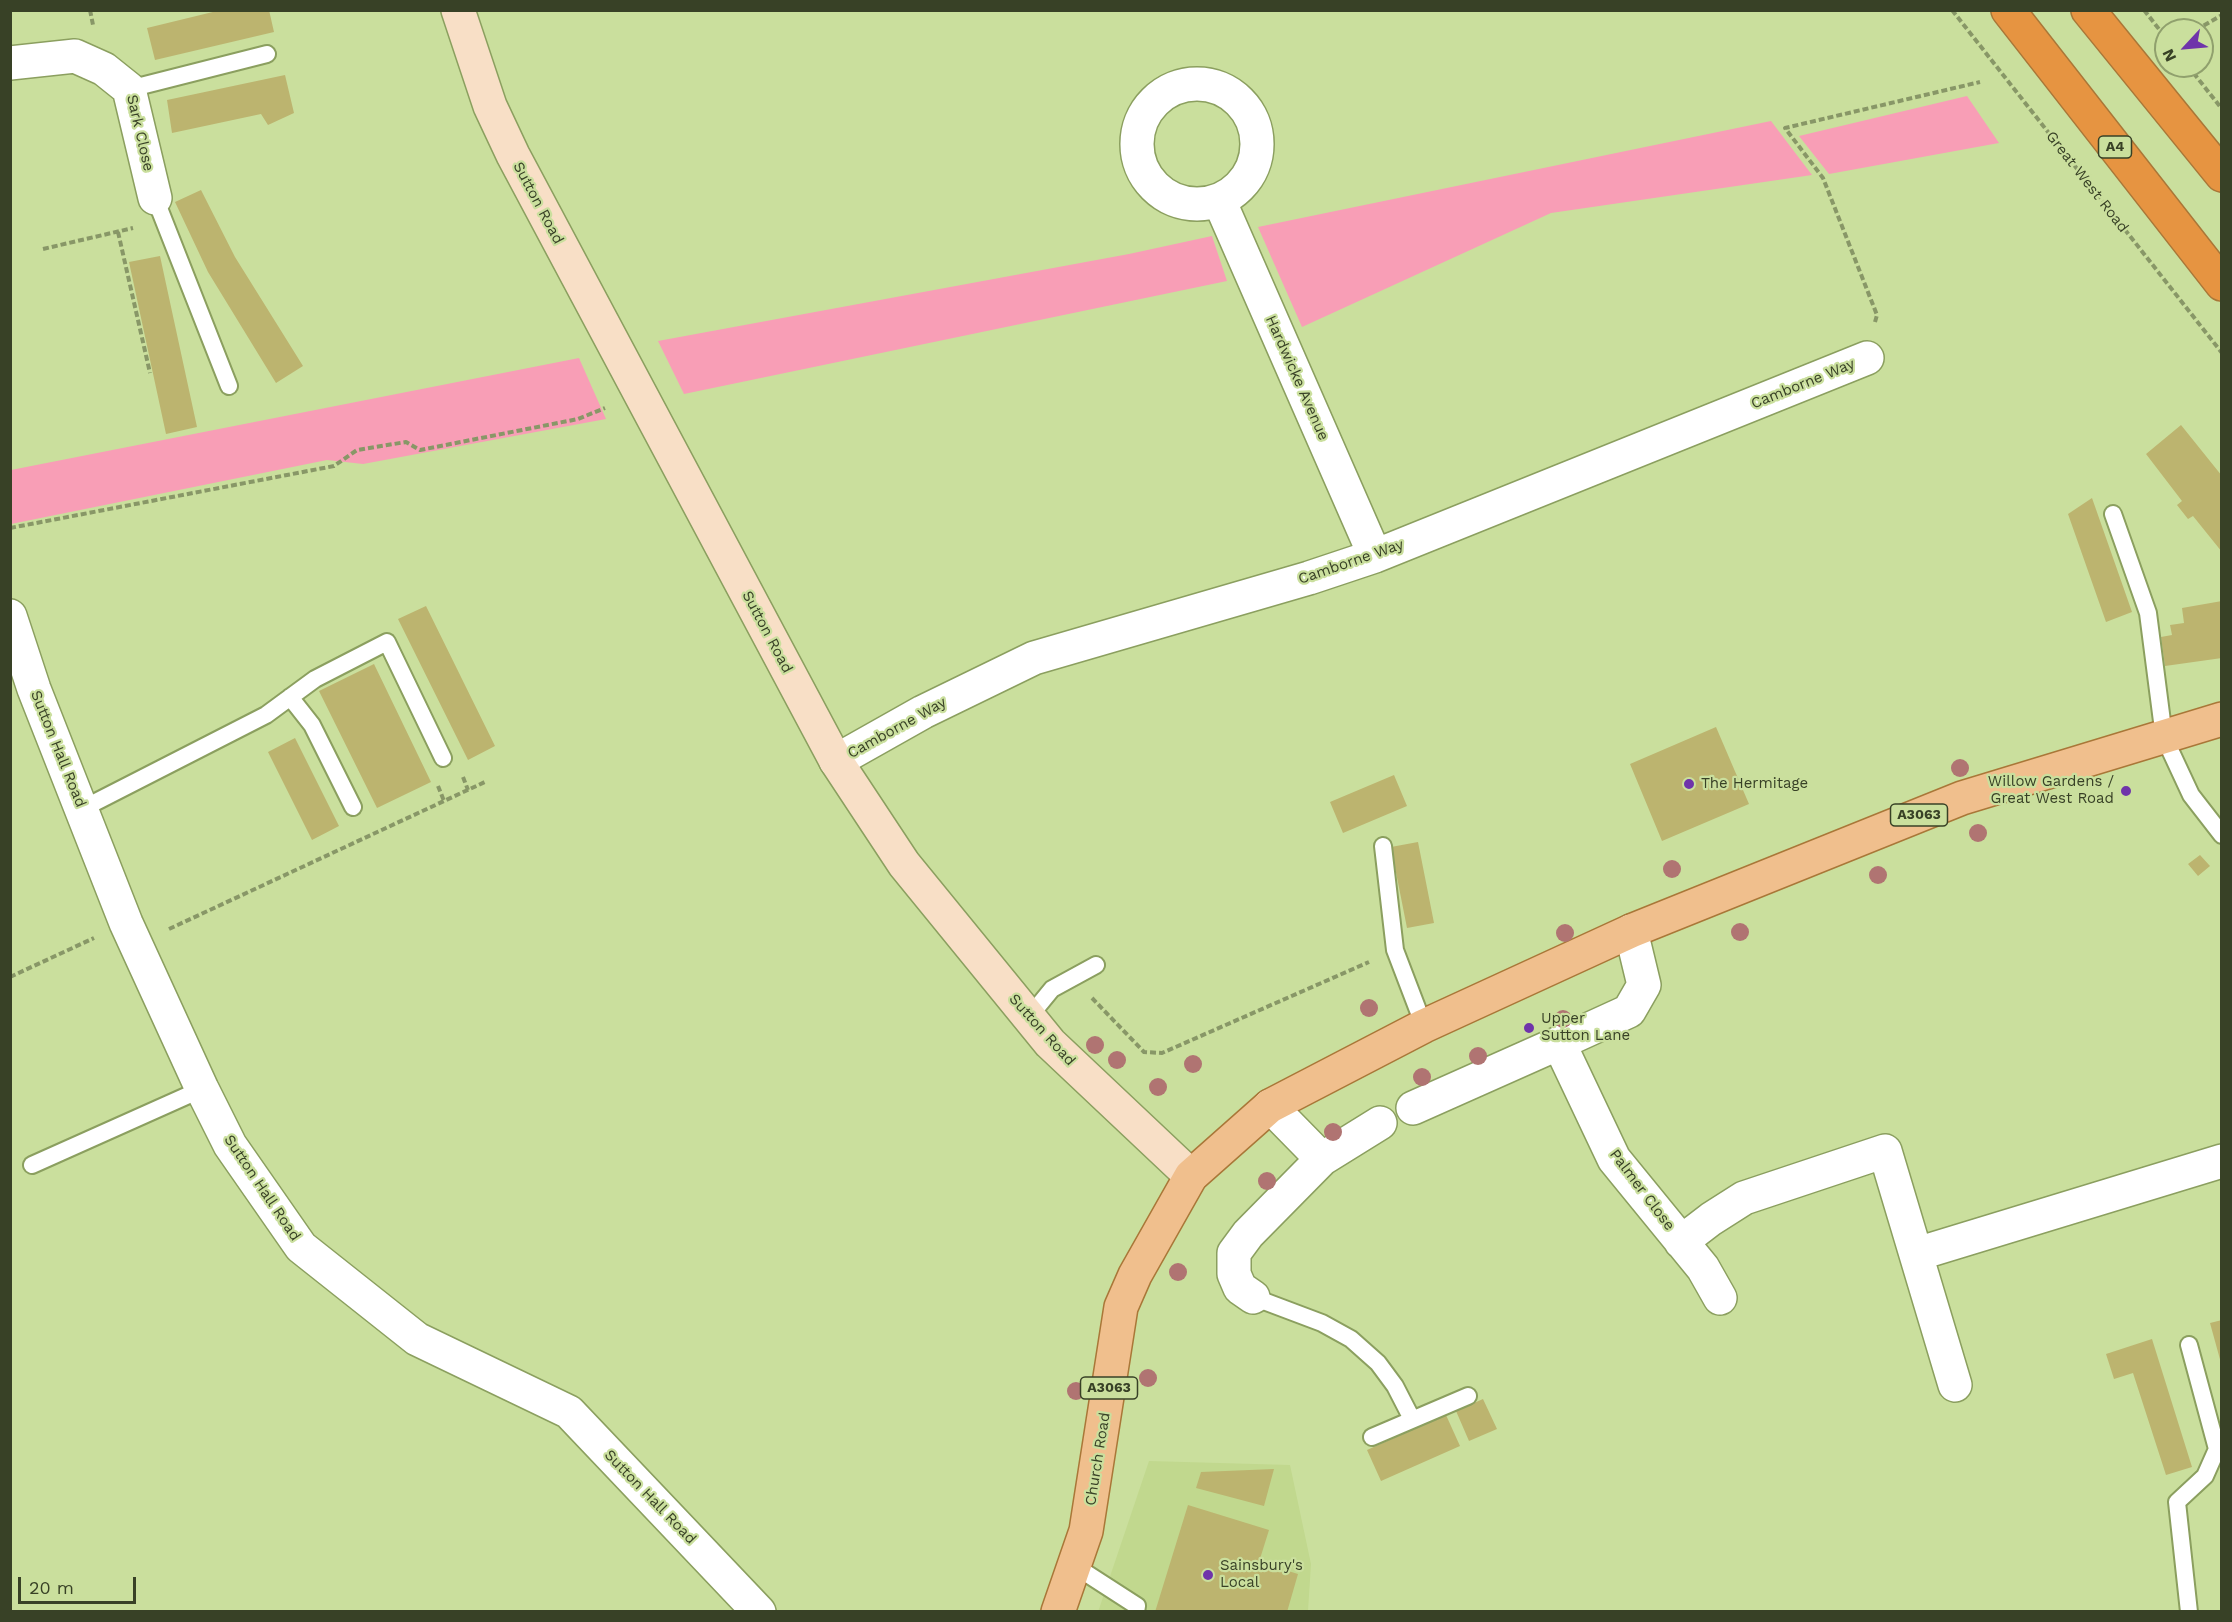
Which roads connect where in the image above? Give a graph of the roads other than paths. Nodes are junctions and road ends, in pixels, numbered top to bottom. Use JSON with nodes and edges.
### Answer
{"nodes":[{"id":1,"x":458,"y":10,"type":"edge"},
{"id":2,"x":2008,"y":10,"type":"edge"},
{"id":3,"x":2088,"y":10,"type":"edge"},
{"id":4,"x":267,"y":54,"type":"dead end"},
{"id":5,"x":10,"y":63,"type":"edge"},
{"id":6,"x":129,"y":88,"type":"junction"},
{"id":7,"x":2222,"y":174,"type":"edge"},
{"id":8,"x":1219,"y":200,"type":"dead end"},
{"id":9,"x":159,"y":209,"type":"joint"},
{"id":10,"x":2222,"y":284,"type":"edge"},
{"id":11,"x":1868,"y":358,"type":"road end"},
{"id":12,"x":229,"y":386,"type":"dead end"},
{"id":13,"x":2113,"y":514,"type":"dead end"},
{"id":14,"x":1375,"y":556,"type":"junction"},
{"id":15,"x":10,"y":616,"type":"edge"},
{"id":16,"x":22,"y":694,"type":"edge"},
{"id":17,"x":290,"y":697,"type":"junction"},
{"id":18,"x":2222,"y":719,"type":"edge"},
{"id":19,"x":2164,"y":737,"type":"junction"},
{"id":20,"x":443,"y":758,"type":"dead end"},
{"id":21,"x":836,"y":761,"type":"junction"},
{"id":22,"x":353,"y":807,"type":"dead end"},
{"id":23,"x":82,"y":809,"type":"junction"},
{"id":24,"x":2222,"y":835,"type":"edge"},
{"id":25,"x":1383,"y":846,"type":"dead end"},
{"id":26,"x":1630,"y":931,"type":"junction"},
{"id":27,"x":1096,"y":965,"type":"dead end"},
{"id":28,"x":1029,"y":1017,"type":"junction"},
{"id":29,"x":1424,"y":1026,"type":"junction"},
{"id":30,"x":1559,"y":1043,"type":"junction"},
{"id":31,"x":202,"y":1089,"type":"junction"},
{"id":32,"x":1270,"y":1106,"type":"junction"},
{"id":33,"x":1413,"y":1108,"type":"dead end"},
{"id":34,"x":1380,"y":1123,"type":"dead end"},
{"id":35,"x":1322,"y":1159,"type":"junction"},
{"id":36,"x":2222,"y":1161,"type":"edge"},
{"id":37,"x":32,"y":1165,"type":"dead end"},
{"id":38,"x":1191,"y":1176,"type":"junction"},
{"id":39,"x":1682,"y":1242,"type":"junction"},
{"id":40,"x":1917,"y":1254,"type":"junction"},
{"id":41,"x":1253,"y":1297,"type":"joint"},
{"id":42,"x":1720,"y":1298,"type":"dead end"},
{"id":43,"x":2189,"y":1345,"type":"dead end"},
{"id":44,"x":1956,"y":1385,"type":"dead end"},
{"id":45,"x":1468,"y":1396,"type":"dead end"},
{"id":46,"x":1412,"y":1419,"type":"junction"},
{"id":47,"x":1372,"y":1437,"type":"dead end"},
{"id":48,"x":1075,"y":1566,"type":"junction"},
{"id":49,"x":1136,"y":1609,"type":"edge"},
{"id":50,"x":759,"y":1611,"type":"edge"},
{"id":51,"x":1058,"y":1611,"type":"edge"},
{"id":52,"x":2189,"y":1611,"type":"edge"}],
"edges":[{"from":1,"to":21,"type":"street","name":"Sutton Road"},
{"from":2,"to":10,"type":"highway","number":"A4"},
{"from":3,"to":7,"type":"highway"},
{"from":4,"to":6,"type":"lane"},
{"from":5,"to":6,"type":"street","name":"Sark Close"},
{"from":6,"to":9,"type":"street","name":"Sark Close"},
{"from":8,"to":14,"type":"street","name":"Hardwicke Avenue"},
{"from":9,"to":12,"type":"lane"},
{"from":11,"to":14,"type":"street","name":"Camborne Way"},
{"from":13,"to":19,"type":"lane"},
{"from":14,"to":21,"type":"street","name":"Camborne Way"},
{"from":15,"to":16,"type":"street","name":"Sutton Hall Road"},
{"from":16,"to":23,"type":"street","name":"Sutton Hall Road"},
{"from":17,"to":20,"type":"lane"},
{"from":17,"to":22,"type":"lane"},
{"from":17,"to":23,"type":"lane"},
{"from":18,"to":19,"type":"main road","number":"A3063"},
{"from":19,"to":24,"type":"lane"},
{"from":19,"to":26,"type":"main road","number":"A3063"},
{"from":21,"to":28,"type":"street","name":"Sutton Road"},
{"from":23,"to":31,"type":"street","name":"Sutton Hall Road"},
{"from":25,"to":29,"type":"lane"},
{"from":26,"to":29,"type":"main road","number":"A3063"},
{"from":26,"to":30,"type":"street"},
{"from":27,"to":28,"type":"lane"},
{"from":28,"to":38,"type":"street","name":"Sutton Road"},
{"from":29,"to":32,"type":"main road","number":"A3063"},
{"from":30,"to":33,"type":"street"},
{"from":30,"to":39,"type":"street","name":"Palmer Close"},
{"from":31,"to":37,"type":"lane"},
{"from":31,"to":50,"type":"street","name":"Sutton Hall Road"},
{"from":32,"to":35,"type":"street"},
{"from":32,"to":38,"type":"main road","number":"A3063"},
{"from":34,"to":35,"type":"street"},
{"from":35,"to":41,"type":"street"},
{"from":36,"to":40,"type":"street"},
{"from":38,"to":48,"type":"main road","name":"Church Road","number":"A3063"},
{"from":39,"to":40,"type":"street"},
{"from":39,"to":42,"type":"street","name":"Palmer Close"},
{"from":40,"to":44,"type":"street"},
{"from":41,"to":46,"type":"lane"},
{"from":43,"to":52,"type":"lane"},
{"from":45,"to":46,"type":"lane"},
{"from":46,"to":47,"type":"lane"},
{"from":48,"to":49,"type":"lane"},
{"from":48,"to":51,"type":"main road","name":"Church Road","number":"A3063"}]}
